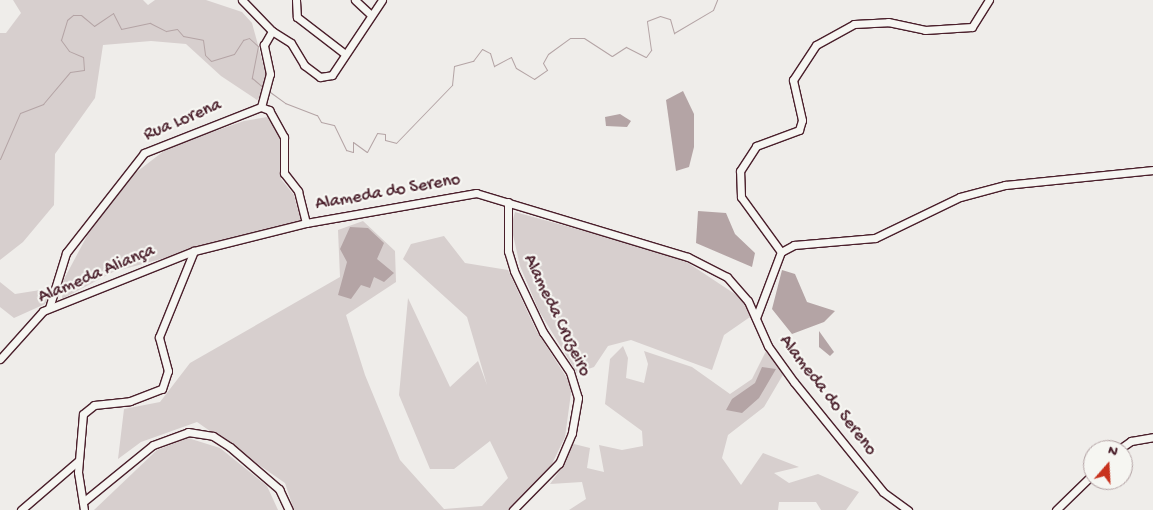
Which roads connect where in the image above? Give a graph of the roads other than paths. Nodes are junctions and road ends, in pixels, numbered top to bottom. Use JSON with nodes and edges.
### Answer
{"nodes":[{"id":1,"x":242,"y":0,"type":"edge"},
{"id":2,"x":296,"y":0,"type":"edge"},
{"id":3,"x":355,"y":0,"type":"edge"},
{"id":4,"x":382,"y":0,"type":"edge"},
{"id":5,"x":990,"y":0,"type":"edge"},
{"id":6,"x":371,"y":16,"type":"junction"},
{"id":7,"x":272,"y":31,"type":"junction"},
{"id":8,"x":344,"y":52,"type":"junction"},
{"id":9,"x":261,"y":107,"type":"junction"},
{"id":10,"x":1153,"y":170,"type":"edge"},
{"id":11,"x":508,"y":202,"type":"junction"},
{"id":12,"x":306,"y":223,"type":"junction"},
{"id":13,"x":194,"y":251,"type":"junction"},
{"id":14,"x":781,"y":252,"type":"junction"},
{"id":15,"x":49,"y":308,"type":"junction"},
{"id":16,"x":756,"y":318,"type":"junction"},
{"id":17,"x":0,"y":359,"type":"edge"},
{"id":18,"x":1153,"y":437,"type":"edge"},
{"id":19,"x":1131,"y":440,"type":"edge"},
{"id":20,"x":78,"y":461,"type":"junction"},
{"id":21,"x":1083,"y":484,"type":"edge"},
{"id":22,"x":83,"y":502,"type":"junction"},
{"id":23,"x":21,"y":510,"type":"edge"},
{"id":24,"x":84,"y":510,"type":"edge"},
{"id":25,"x":289,"y":510,"type":"edge"},
{"id":26,"x":513,"y":510,"type":"edge"},
{"id":27,"x":908,"y":510,"type":"edge"},
{"id":28,"x":1056,"y":510,"type":"edge"}],
"edges":[{"from":1,"to":7,"type":"street"},
{"from":2,"to":8,"type":"street"},
{"from":3,"to":6,"type":"street"},
{"from":4,"to":6,"type":"street"},
{"from":5,"to":14,"type":"street"},
{"from":6,"to":8,"type":"street"},
{"from":7,"to":8,"type":"street"},
{"from":7,"to":9,"type":"street"},
{"from":9,"to":12,"type":"street"},
{"from":9,"to":15,"type":"street","name":"Rua Lorena"},
{"from":10,"to":14,"type":"street"},
{"from":11,"to":12,"type":"street","name":"Alameda do Sereno"},
{"from":11,"to":16,"type":"street","name":"Alameda do Sereno"},
{"from":11,"to":26,"type":"street","name":"Alameda Cruzeiro"},
{"from":12,"to":13,"type":"street","name":"Alameda do Sereno"},
{"from":13,"to":15,"type":"street","name":"Alameda Aliança"},
{"from":13,"to":20,"type":"street"},
{"from":14,"to":16,"type":"street"},
{"from":15,"to":17,"type":"street","name":"Alameda Aliança"},
{"from":16,"to":27,"type":"street","name":"Alameda do Sereno"},
{"from":18,"to":19,"type":"street"},
{"from":20,"to":22,"type":"street"},
{"from":20,"to":23,"type":"street"},
{"from":21,"to":28,"type":"street"},
{"from":22,"to":24,"type":"street"},
{"from":22,"to":25,"type":"street"}]}
